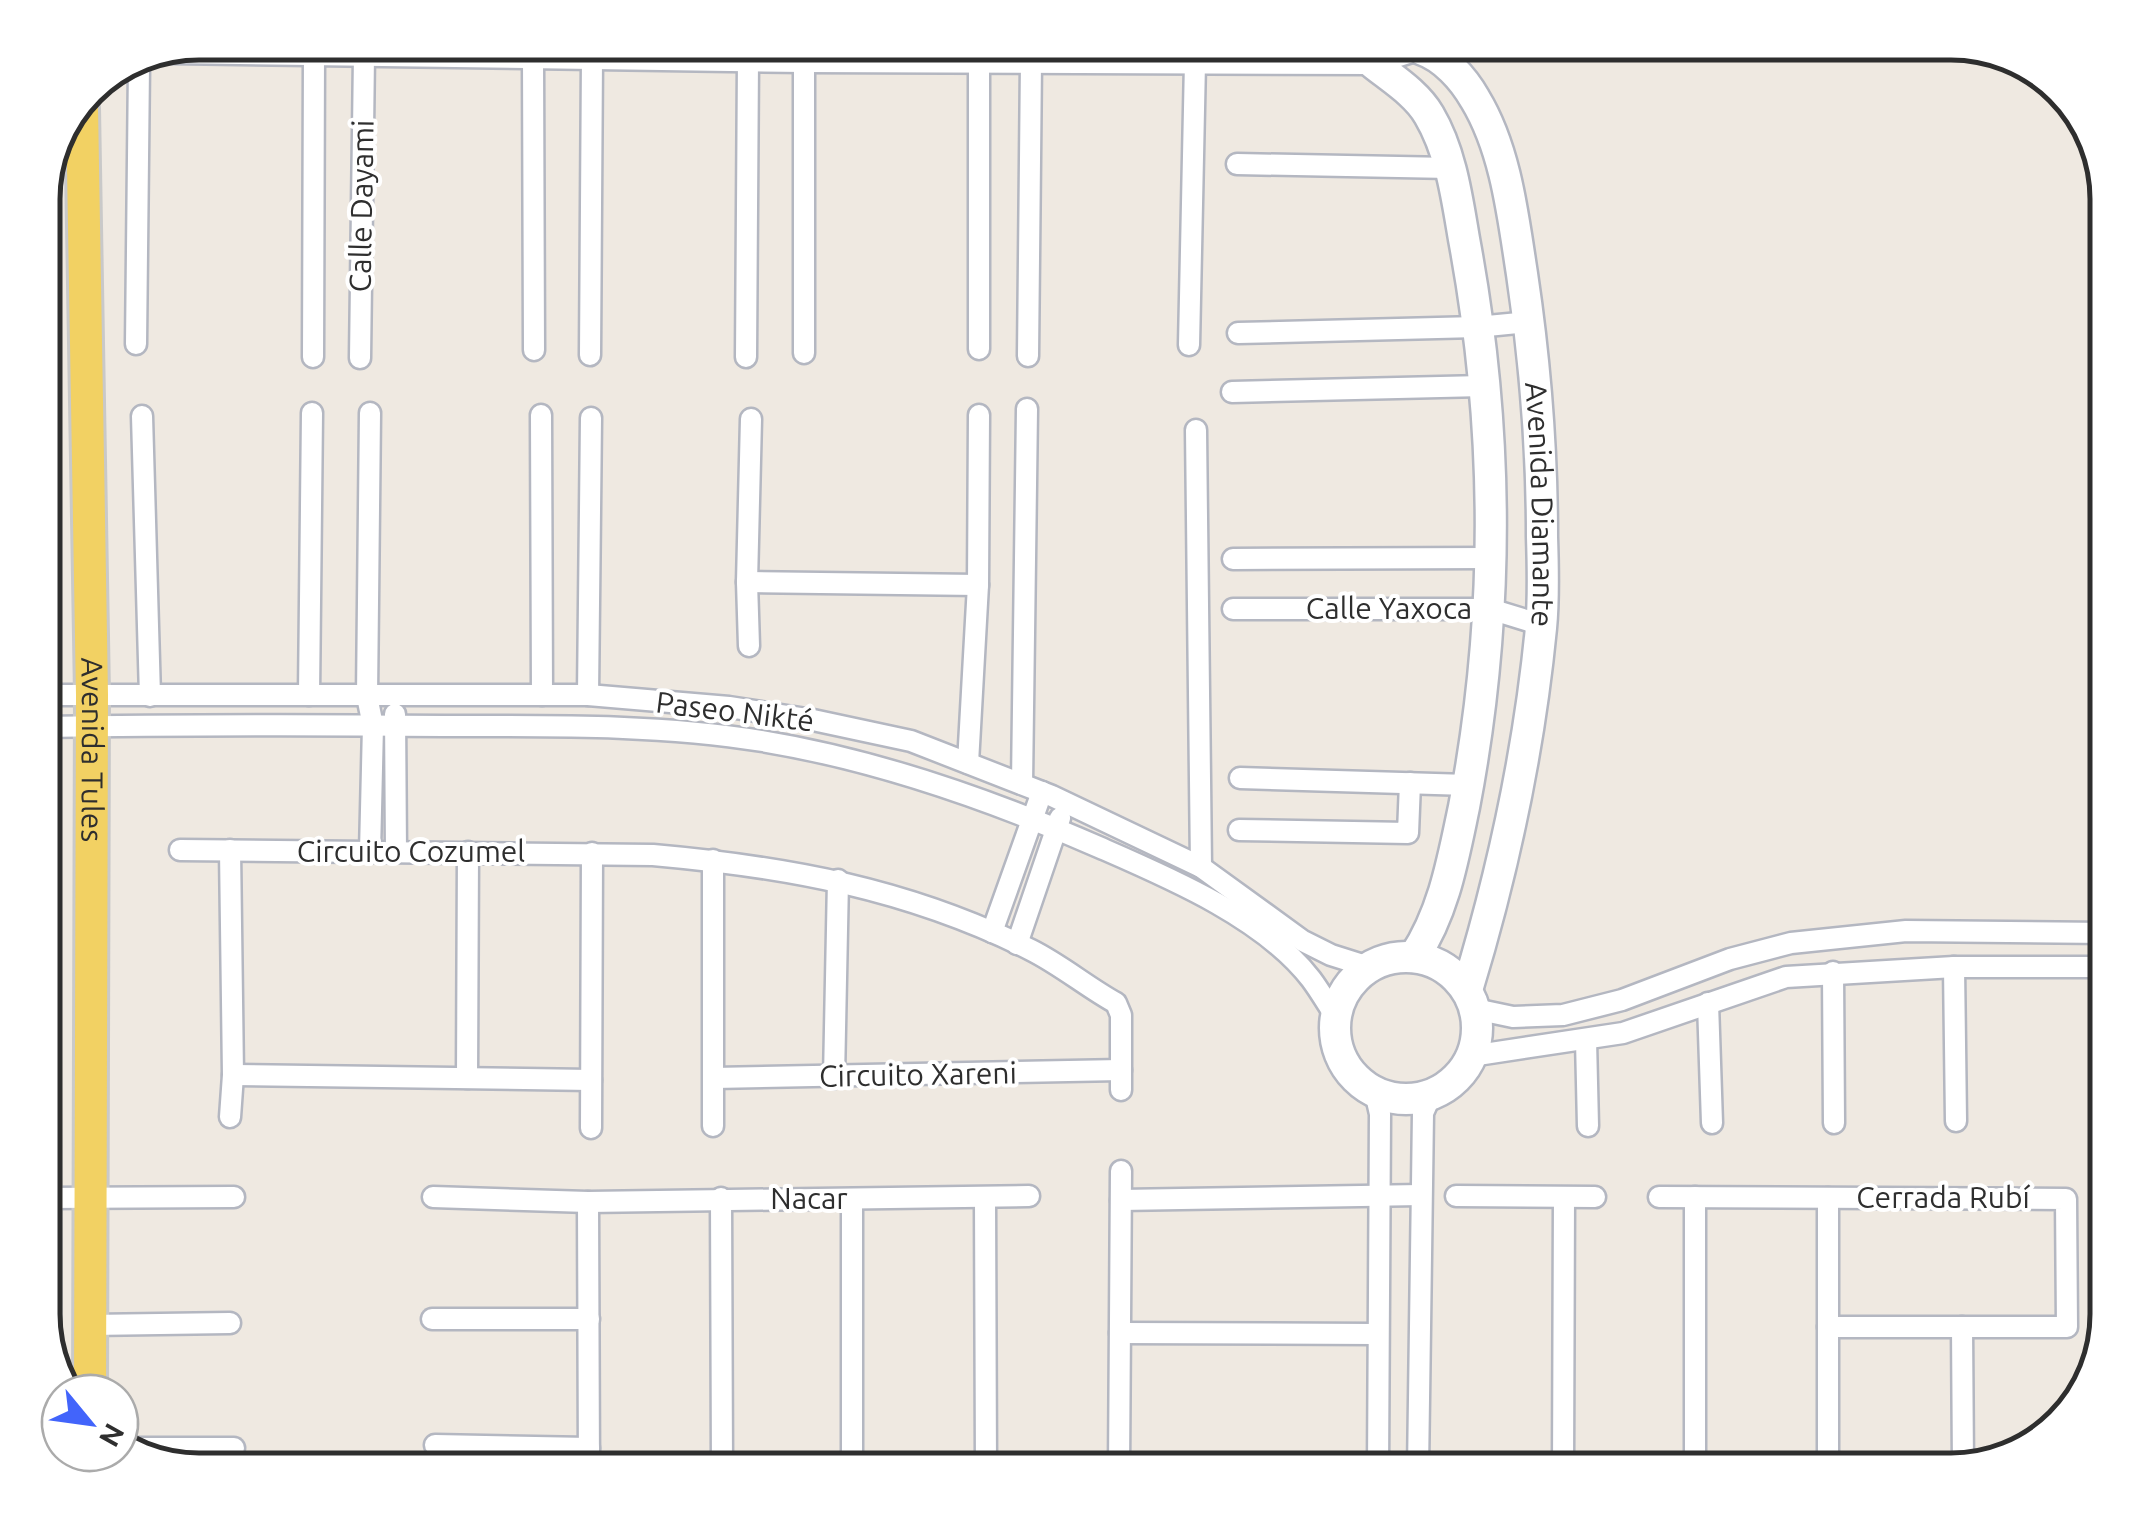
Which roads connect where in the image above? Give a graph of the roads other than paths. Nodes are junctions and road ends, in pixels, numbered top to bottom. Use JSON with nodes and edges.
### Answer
{"nodes":[{"id":1,"x":314,"y":60,"type":"edge"},
{"id":2,"x":364,"y":60,"type":"edge"},
{"id":3,"x":533,"y":60,"type":"edge"},
{"id":4,"x":592,"y":60,"type":"edge"},
{"id":5,"x":748,"y":60,"type":"edge"},
{"id":6,"x":767,"y":60,"type":"edge"},
{"id":7,"x":1235,"y":60,"type":"edge"},
{"id":8,"x":1380,"y":60,"type":"edge"},
{"id":9,"x":1440,"y":60,"type":"edge"},
{"id":10,"x":980,"y":61,"type":"junction"},
{"id":11,"x":1031,"y":61,"type":"junction"},
{"id":12,"x":804,"y":62,"type":"junction"},
{"id":13,"x":1195,"y":62,"type":"junction"},
{"id":14,"x":139,"y":75,"type":"edge"},
{"id":15,"x":82,"y":123,"type":"edge"},
{"id":16,"x":1237,"y":164,"type":"dead end"},
{"id":17,"x":1450,"y":168,"type":"junction"},
{"id":18,"x":1529,"y":322,"type":"junction"},
{"id":19,"x":1478,"y":327,"type":"junction"},
{"id":20,"x":1238,"y":332,"type":"dead end"},
{"id":21,"x":136,"y":344,"type":"dead end"},
{"id":22,"x":1189,"y":345,"type":"dead end"},
{"id":23,"x":979,"y":349,"type":"dead end"},
{"id":24,"x":534,"y":350,"type":"dead end"},
{"id":25,"x":804,"y":353,"type":"dead end"},
{"id":26,"x":590,"y":354,"type":"dead end"},
{"id":27,"x":1028,"y":356,"type":"dead end"},
{"id":28,"x":314,"y":357,"type":"dead end"},
{"id":29,"x":746,"y":357,"type":"dead end"},
{"id":30,"x":360,"y":358,"type":"dead end"},
{"id":31,"x":1483,"y":386,"type":"junction"},
{"id":32,"x":1232,"y":392,"type":"dead end"},
{"id":33,"x":1027,"y":409,"type":"dead end"},
{"id":34,"x":370,"y":413,"type":"dead end"},
{"id":35,"x":312,"y":414,"type":"dead end"},
{"id":36,"x":542,"y":415,"type":"dead end"},
{"id":37,"x":979,"y":415,"type":"dead end"},
{"id":38,"x":142,"y":416,"type":"dead end"},
{"id":39,"x":591,"y":418,"type":"dead end"},
{"id":40,"x":751,"y":419,"type":"dead end"},
{"id":41,"x":1196,"y":430,"type":"dead end"},
{"id":42,"x":1491,"y":558,"type":"junction"},
{"id":43,"x":1232,"y":559,"type":"dead end"},
{"id":44,"x":747,"y":582,"type":"junction"},
{"id":45,"x":978,"y":585,"type":"junction"},
{"id":46,"x":1233,"y":609,"type":"dead end"},
{"id":47,"x":1490,"y":609,"type":"junction"},
{"id":48,"x":1542,"y":625,"type":"junction"},
{"id":49,"x":749,"y":646,"type":"dead end"},
{"id":50,"x":370,"y":666,"type":"junction"},
{"id":51,"x":309,"y":695,"type":"junction"},
{"id":52,"x":394,"y":695,"type":"junction"},
{"id":53,"x":542,"y":695,"type":"junction"},
{"id":54,"x":588,"y":695,"type":"junction"},
{"id":55,"x":150,"y":696,"type":"junction"},
{"id":56,"x":367,"y":696,"type":"junction"},
{"id":57,"x":60,"y":701,"type":"edge"},
{"id":58,"x":92,"y":711,"type":"junction"},
{"id":59,"x":60,"y":722,"type":"edge"},
{"id":60,"x":373,"y":726,"type":"junction"},
{"id":61,"x":395,"y":726,"type":"junction"},
{"id":62,"x":968,"y":763,"type":"junction"},
{"id":63,"x":1240,"y":778,"type":"dead end"},
{"id":64,"x":1410,"y":783,"type":"junction"},
{"id":65,"x":1022,"y":784,"type":"junction"},
{"id":66,"x":1468,"y":785,"type":"junction"},
{"id":67,"x":1042,"y":792,"type":"junction"},
{"id":68,"x":1065,"y":802,"type":"junction"},
{"id":69,"x":1032,"y":820,"type":"junction"},
{"id":70,"x":1056,"y":828,"type":"junction"},
{"id":71,"x":1239,"y":830,"type":"dead end"},
{"id":72,"x":180,"y":850,"type":"dead end"},
{"id":73,"x":230,"y":850,"type":"junction"},
{"id":74,"x":370,"y":852,"type":"junction"},
{"id":75,"x":396,"y":852,"type":"junction"},
{"id":76,"x":468,"y":852,"type":"junction"},
{"id":77,"x":592,"y":853,"type":"junction"},
{"id":78,"x":714,"y":860,"type":"junction"},
{"id":79,"x":1200,"y":867,"type":"junction"},
{"id":80,"x":838,"y":880,"type":"junction"},
{"id":81,"x":992,"y":932,"type":"junction"},
{"id":82,"x":2090,"y":933,"type":"edge"},
{"id":83,"x":1017,"y":944,"type":"junction"},
{"id":84,"x":1414,"y":957,"type":"junction"},
{"id":85,"x":1369,"y":967,"type":"junction"},
{"id":86,"x":1954,"y":967,"type":"junction"},
{"id":87,"x":2090,"y":967,"type":"edge"},
{"id":88,"x":1833,"y":972,"type":"junction"},
{"id":89,"x":1471,"y":1000,"type":"junction"},
{"id":90,"x":1708,"y":1003,"type":"junction"},
{"id":91,"x":1336,"y":1017,"type":"junction"},
{"id":92,"x":1586,"y":1040,"type":"junction"},
{"id":93,"x":1471,"y":1056,"type":"junction"},
{"id":94,"x":234,"y":1075,"type":"junction"},
{"id":95,"x":466,"y":1078,"type":"junction"},
{"id":96,"x":714,"y":1078,"type":"junction"},
{"id":97,"x":834,"y":1078,"type":"junction"},
{"id":98,"x":591,"y":1080,"type":"junction"},
{"id":99,"x":1375,"y":1092,"type":"junction"},
{"id":100,"x":1431,"y":1095,"type":"junction"},
{"id":101,"x":230,"y":1116,"type":"dead end"},
{"id":102,"x":1834,"y":1122,"type":"dead end"},
{"id":103,"x":1956,"y":1122,"type":"dead end"},
{"id":104,"x":1712,"y":1124,"type":"dead end"},
{"id":105,"x":713,"y":1126,"type":"dead end"},
{"id":106,"x":1588,"y":1126,"type":"dead end"},
{"id":107,"x":591,"y":1128,"type":"dead end"},
{"id":108,"x":1121,"y":1171,"type":"dead end"},
{"id":109,"x":1421,"y":1194,"type":"junction"},
{"id":110,"x":1030,"y":1196,"type":"dead end"},
{"id":111,"x":1378,"y":1196,"type":"junction"},
{"id":112,"x":1456,"y":1196,"type":"dead end"},
{"id":113,"x":433,"y":1197,"type":"dead end"},
{"id":114,"x":1595,"y":1197,"type":"dead end"},
{"id":115,"x":1659,"y":1197,"type":"dead end"},
{"id":116,"x":1695,"y":1197,"type":"junction"},
{"id":117,"x":60,"y":1198,"type":"edge"},
{"id":118,"x":91,"y":1198,"type":"junction"},
{"id":119,"x":234,"y":1198,"type":"dead end"},
{"id":120,"x":721,"y":1198,"type":"junction"},
{"id":121,"x":986,"y":1198,"type":"junction"},
{"id":122,"x":1564,"y":1198,"type":"junction"},
{"id":123,"x":1828,"y":1198,"type":"junction"},
{"id":124,"x":852,"y":1199,"type":"junction"},
{"id":125,"x":1120,"y":1200,"type":"junction"},
{"id":126,"x":588,"y":1202,"type":"junction"},
{"id":127,"x":432,"y":1319,"type":"dead end"},
{"id":128,"x":588,"y":1319,"type":"junction"},
{"id":129,"x":230,"y":1323,"type":"dead end"},
{"id":130,"x":90,"y":1325,"type":"junction"},
{"id":131,"x":1828,"y":1327,"type":"junction"},
{"id":132,"x":1962,"y":1327,"type":"junction"},
{"id":133,"x":1120,"y":1334,"type":"junction"},
{"id":134,"x":1376,"y":1334,"type":"junction"},
{"id":135,"x":90,"y":1373,"type":"edge"},
{"id":136,"x":435,"y":1445,"type":"dead end"},
{"id":137,"x":163,"y":1448,"type":"edge"},
{"id":138,"x":234,"y":1448,"type":"dead end"},
{"id":139,"x":589,"y":1448,"type":"junction"},
{"id":140,"x":1963,"y":1452,"type":"edge"},
{"id":141,"x":589,"y":1453,"type":"edge"},
{"id":142,"x":722,"y":1453,"type":"edge"},
{"id":143,"x":852,"y":1453,"type":"edge"},
{"id":144,"x":986,"y":1453,"type":"edge"},
{"id":145,"x":1119,"y":1453,"type":"edge"},
{"id":146,"x":1378,"y":1453,"type":"edge"},
{"id":147,"x":1418,"y":1453,"type":"edge"},
{"id":148,"x":1563,"y":1453,"type":"edge"},
{"id":149,"x":1695,"y":1453,"type":"edge"},
{"id":150,"x":1828,"y":1453,"type":"edge"}],
"edges":[{"from":1,"to":28,"type":"street"},
{"from":2,"to":30,"type":"street","name":"Calle Dayami"},
{"from":3,"to":24,"type":"street"},
{"from":4,"to":26,"type":"street"},
{"from":5,"to":29,"type":"street"},
{"from":6,"to":12,"type":"street"},
{"from":7,"to":13,"type":"street"},
{"from":8,"to":17,"type":"street","name":"Avenida Diamante"},
{"from":9,"to":18,"type":"street","name":"Avenida Diamante"},
{"from":10,"to":11,"type":"street"},
{"from":10,"to":12,"type":"street"},
{"from":10,"to":23,"type":"street"},
{"from":11,"to":13,"type":"street"},
{"from":11,"to":27,"type":"street"},
{"from":12,"to":25,"type":"street"},
{"from":13,"to":22,"type":"street"},
{"from":14,"to":21,"type":"street"},
{"from":15,"to":58,"type":"main road","name":"Avenida Tules"},
{"from":16,"to":17,"type":"street"},
{"from":17,"to":19,"type":"street","name":"Avenida Diamante"},
{"from":18,"to":19,"type":"street"},
{"from":18,"to":48,"type":"street","name":"Avenida Diamante"},
{"from":19,"to":20,"type":"street"},
{"from":19,"to":31,"type":"street","name":"Avenida Diamante"},
{"from":31,"to":32,"type":"street"},
{"from":31,"to":42,"type":"street","name":"Avenida Diamante"},
{"from":33,"to":65,"type":"street"},
{"from":34,"to":50,"type":"street"},
{"from":35,"to":51,"type":"street"},
{"from":36,"to":53,"type":"street"},
{"from":37,"to":45,"type":"street"},
{"from":38,"to":55,"type":"street"},
{"from":39,"to":54,"type":"street"},
{"from":40,"to":44,"type":"street"},
{"from":41,"to":79,"type":"street"},
{"from":42,"to":43,"type":"street"},
{"from":42,"to":47,"type":"street","name":"Avenida Diamante"},
{"from":44,"to":45,"type":"street"},
{"from":44,"to":49,"type":"street"},
{"from":45,"to":62,"type":"street"},
{"from":46,"to":47,"type":"street","name":"Calle Yaxoca"},
{"from":47,"to":48,"type":"street","name":"Calle Yaxoca"},
{"from":47,"to":66,"type":"street","name":"Avenida Diamante"},
{"from":48,"to":89,"type":"street","name":"Avenida Diamante"},
{"from":50,"to":52,"type":"street"},
{"from":50,"to":56,"type":"street"},
{"from":51,"to":55,"type":"street","name":"Paseo Nikté"},
{"from":51,"to":56,"type":"street","name":"Paseo Nikté"},
{"from":52,"to":53,"type":"street","name":"Paseo Nikté"},
{"from":52,"to":56,"type":"street","name":"Paseo Nikté"},
{"from":52,"to":61,"type":"street"},
{"from":53,"to":54,"type":"street","name":"Paseo Nikté"},
{"from":54,"to":62,"type":"street","name":"Paseo Nikté"},
{"from":55,"to":58,"type":"street","name":"Paseo Nikté"},
{"from":56,"to":60,"type":"street"},
{"from":57,"to":58,"type":"street","name":"Paseo Nikté"},
{"from":58,"to":59,"type":"street","name":"Paseo Nikté"},
{"from":58,"to":60,"type":"street","name":"Paseo Nikté"},
{"from":58,"to":118,"type":"main road","name":"Avenida Tules"},
{"from":60,"to":61,"type":"street","name":"Paseo Nikté"},
{"from":60,"to":74,"type":"street"},
{"from":61,"to":69,"type":"street","name":"Paseo Nikté"},
{"from":61,"to":75,"type":"street"},
{"from":62,"to":65,"type":"street","name":"Paseo Nikté"},
{"from":63,"to":64,"type":"street"},
{"from":64,"to":66,"type":"street"},
{"from":64,"to":71,"type":"street"},
{"from":65,"to":67,"type":"street","name":"Paseo Nikté"},
{"from":66,"to":84,"type":"street","name":"Avenida Diamante"},
{"from":67,"to":68,"type":"street","name":"Paseo Nikté"},
{"from":67,"to":69,"type":"street"},
{"from":68,"to":70,"type":"street"},
{"from":68,"to":79,"type":"street","name":"Paseo Nikté"},
{"from":69,"to":70,"type":"street","name":"Paseo Nikté"},
{"from":69,"to":81,"type":"street"},
{"from":70,"to":83,"type":"street"},
{"from":70,"to":91,"type":"street","name":"Paseo Nikté"},
{"from":72,"to":73,"type":"street","name":"Circuito Cozumel"},
{"from":73,"to":74,"type":"street","name":"Circuito Cozumel"},
{"from":73,"to":94,"type":"street"},
{"from":74,"to":75,"type":"street","name":"Circuito Cozumel"},
{"from":75,"to":76,"type":"street","name":"Circuito Cozumel"},
{"from":76,"to":77,"type":"street","name":"Circuito Cozumel"},
{"from":76,"to":95,"type":"street"},
{"from":77,"to":78,"type":"street","name":"Circuito Cozumel"},
{"from":77,"to":98,"type":"street"},
{"from":78,"to":80,"type":"street","name":"Circuito Xareni"},
{"from":78,"to":96,"type":"street"},
{"from":79,"to":85,"type":"street","name":"Paseo Nikté"},
{"from":80,"to":81,"type":"street","name":"Circuito Xareni"},
{"from":80,"to":97,"type":"street"},
{"from":81,"to":83,"type":"street","name":"Circuito Xareni"},
{"from":82,"to":89,"type":"street"},
{"from":83,"to":97,"type":"street","name":"Circuito Xareni"},
{"from":84,"to":85,"type":"street"},
{"from":84,"to":89,"type":"street"},
{"from":85,"to":91,"type":"street"},
{"from":86,"to":87,"type":"street"},
{"from":86,"to":88,"type":"street"},
{"from":86,"to":103,"type":"street"},
{"from":88,"to":90,"type":"street"},
{"from":88,"to":102,"type":"street"},
{"from":89,"to":93,"type":"street"},
{"from":90,"to":92,"type":"street"},
{"from":90,"to":104,"type":"street"},
{"from":91,"to":99,"type":"street"},
{"from":92,"to":93,"type":"street"},
{"from":92,"to":106,"type":"street"},
{"from":93,"to":100,"type":"street"},
{"from":94,"to":95,"type":"street"},
{"from":94,"to":101,"type":"street"},
{"from":95,"to":98,"type":"street"},
{"from":96,"to":97,"type":"street","name":"Circuito Xareni"},
{"from":96,"to":105,"type":"street"},
{"from":98,"to":107,"type":"street"},
{"from":99,"to":100,"type":"street"},
{"from":99,"to":111,"type":"street"},
{"from":100,"to":109,"type":"street"},
{"from":108,"to":125,"type":"street"},
{"from":109,"to":111,"type":"street"},
{"from":109,"to":147,"type":"street"},
{"from":110,"to":121,"type":"street","name":"Nacar"},
{"from":111,"to":125,"type":"street"},
{"from":111,"to":134,"type":"street"},
{"from":112,"to":122,"type":"street"},
{"from":113,"to":126,"type":"street","name":"Nacar"},
{"from":114,"to":122,"type":"street"},
{"from":115,"to":116,"type":"street"},
{"from":116,"to":123,"type":"street"},
{"from":116,"to":149,"type":"street"},
{"from":117,"to":118,"type":"street"},
{"from":118,"to":119,"type":"street"},
{"from":118,"to":130,"type":"main road","name":"Avenida Tules"},
{"from":120,"to":124,"type":"street","name":"Nacar"},
{"from":120,"to":126,"type":"street","name":"Nacar"},
{"from":120,"to":142,"type":"street"},
{"from":121,"to":124,"type":"street","name":"Nacar"},
{"from":121,"to":144,"type":"street"},
{"from":122,"to":148,"type":"street"},
{"from":123,"to":131,"type":"street"},
{"from":123,"to":132,"type":"street","name":"Cerrada Rubí"},
{"from":124,"to":143,"type":"street"},
{"from":125,"to":133,"type":"street"},
{"from":126,"to":128,"type":"street"},
{"from":127,"to":128,"type":"street"},
{"from":128,"to":139,"type":"street"},
{"from":129,"to":130,"type":"street"},
{"from":130,"to":135,"type":"main road","name":"Avenida Tules"},
{"from":131,"to":132,"type":"street","name":"Cerrada Rubí"},
{"from":131,"to":150,"type":"street"},
{"from":132,"to":140,"type":"street"},
{"from":133,"to":134,"type":"street"},
{"from":133,"to":145,"type":"street"},
{"from":134,"to":146,"type":"street"},
{"from":136,"to":139,"type":"street"},
{"from":137,"to":138,"type":"street"},
{"from":139,"to":141,"type":"street"}]}
